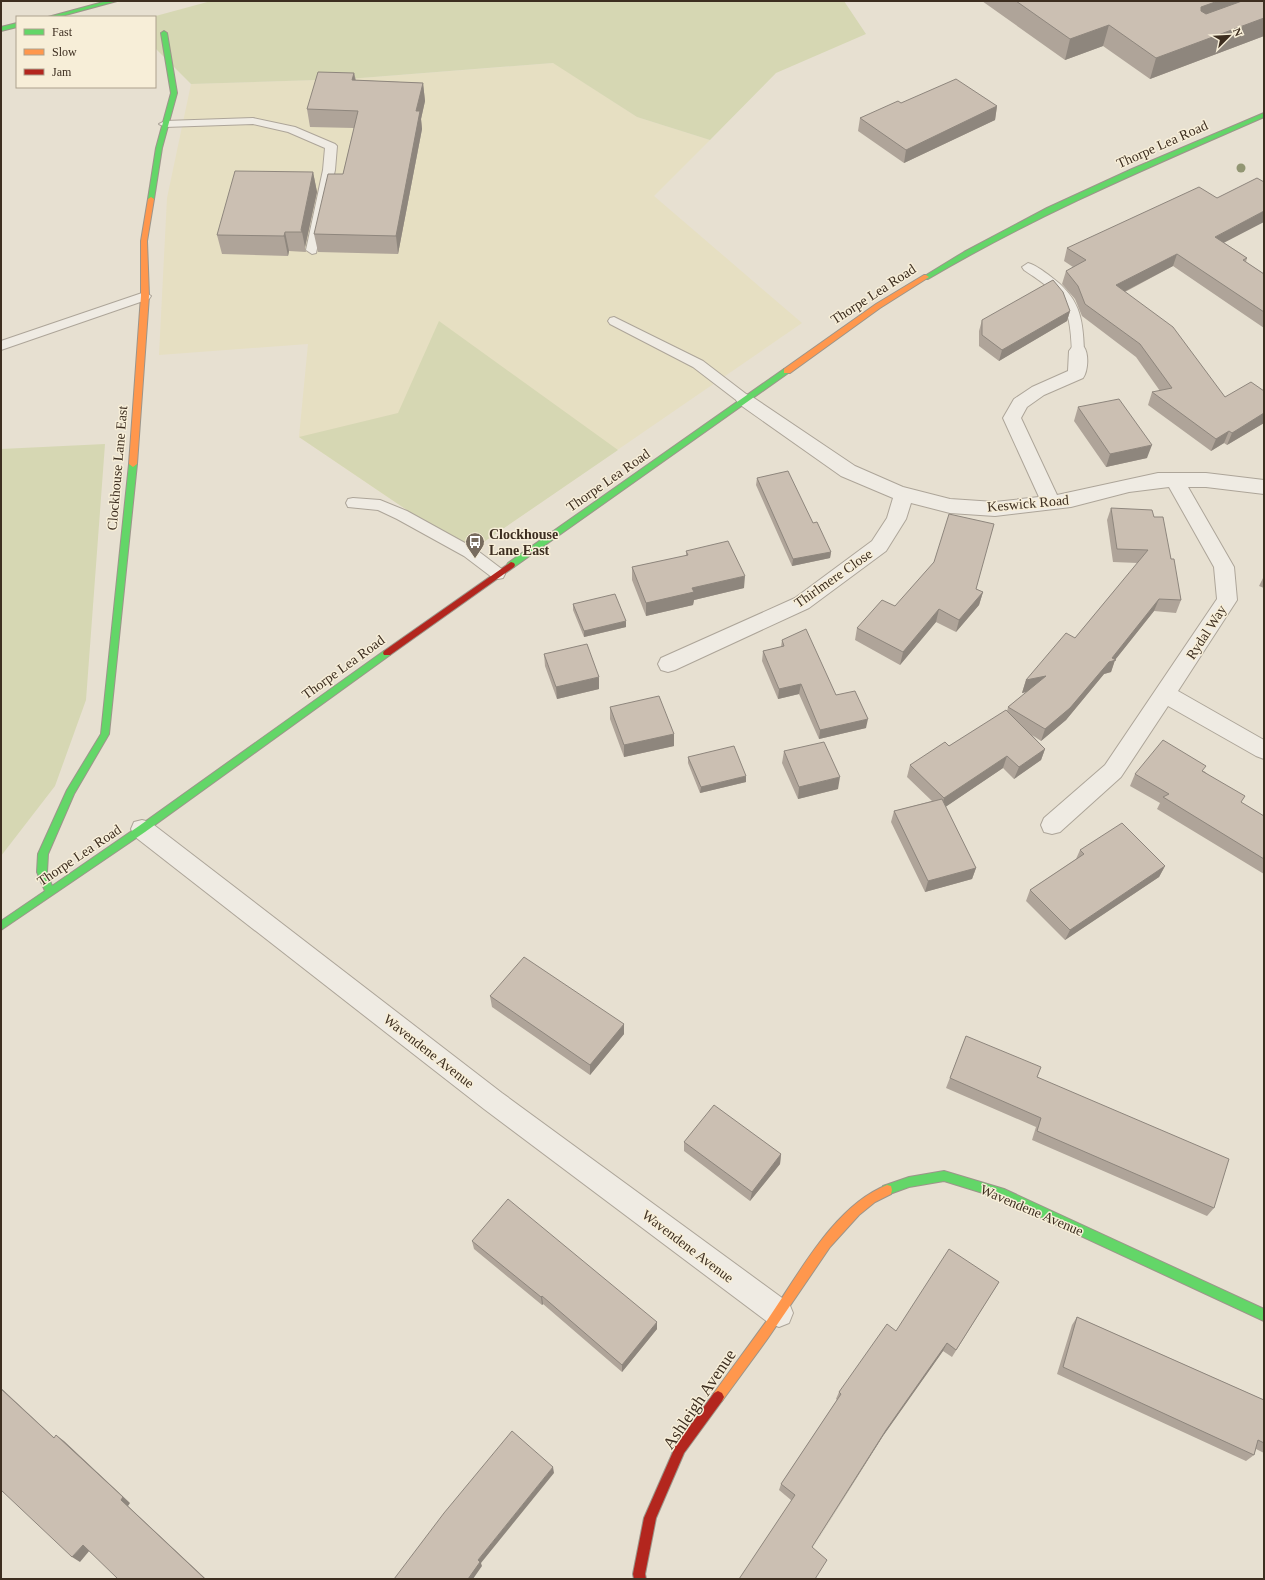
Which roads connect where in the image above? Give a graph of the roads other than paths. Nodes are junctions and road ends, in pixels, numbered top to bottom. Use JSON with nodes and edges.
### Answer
{"nodes":[{"id":1,"x":114,"y":1,"type":"edge"},
{"id":2,"x":55,"y":16,"type":"edge"},
{"id":3,"x":16,"y":25,"type":"edge"},
{"id":4,"x":1,"y":30,"type":"edge"},
{"id":5,"x":164,"y":33,"type":"dead end"},
{"id":6,"x":1262,"y":118,"type":"edge"},
{"id":7,"x":166,"y":124,"type":"junction"},
{"id":8,"x":312,"y":250,"type":"dead end"},
{"id":9,"x":1028,"y":267,"type":"dead end"},
{"id":10,"x":145,"y":296,"type":"junction"},
{"id":11,"x":614,"y":321,"type":"dead end"},
{"id":12,"x":1,"y":346,"type":"edge"},
{"id":13,"x":1078,"y":351,"type":"joint"},
{"id":14,"x":745,"y":400,"type":"junction"},
{"id":15,"x":1175,"y":480,"type":"junction"},
{"id":16,"x":1264,"y":487,"type":"edge"},
{"id":17,"x":904,"y":495,"type":"junction"},
{"id":18,"x":1051,"y":502,"type":"junction"},
{"id":19,"x":353,"y":503,"type":"dead end"},
{"id":20,"x":498,"y":574,"type":"junction"},
{"id":21,"x":668,"y":664,"type":"dead end"},
{"id":22,"x":1165,"y":694,"type":"junction"},
{"id":23,"x":1264,"y":750,"type":"edge"},
{"id":24,"x":1052,"y":825,"type":"dead end"},
{"id":25,"x":142,"y":829,"type":"junction"},
{"id":26,"x":50,"y":891,"type":"junction"},
{"id":27,"x":1,"y":926,"type":"edge"},
{"id":28,"x":779,"y":1313,"type":"junction"},
{"id":29,"x":1264,"y":1315,"type":"edge"},
{"id":30,"x":640,"y":1579,"type":"edge"}],
"edges":[{"from":1,"to":2,"type":"main road"},
{"from":3,"to":4,"type":"main road"},
{"from":5,"to":7,"type":"main road","name":"Clockhouse Lane East"},
{"from":6,"to":14,"type":"main road","name":"Thorpe Lea Road"},
{"from":7,"to":8,"type":"lane"},
{"from":7,"to":10,"type":"main road","name":"Clockhouse Lane East"},
{"from":9,"to":13,"type":"lane"},
{"from":10,"to":12,"type":"lane"},
{"from":10,"to":26,"type":"main road","name":"Clockhouse Lane East"},
{"from":11,"to":14,"type":"lane"},
{"from":13,"to":18,"type":"street"},
{"from":14,"to":17,"type":"street","name":"Keswick Road"},
{"from":14,"to":20,"type":"main road","name":"Thorpe Lea Road"},
{"from":15,"to":16,"type":"street","name":"Keswick Road"},
{"from":15,"to":18,"type":"street","name":"Keswick Road"},
{"from":15,"to":22,"type":"street","name":"Rydal Way"},
{"from":17,"to":18,"type":"street","name":"Keswick Road"},
{"from":17,"to":21,"type":"street","name":"Thirlmere Close"},
{"from":19,"to":20,"type":"lane"},
{"from":20,"to":25,"type":"main road","name":"Thorpe Lea Road"},
{"from":22,"to":23,"type":"street"},
{"from":22,"to":24,"type":"street","name":"Rydal Way"},
{"from":25,"to":26,"type":"main road","name":"Thorpe Lea Road"},
{"from":25,"to":28,"type":"street","name":"Wavendene Avenue"},
{"from":26,"to":27,"type":"main road","name":"Thorpe Lea Road"},
{"from":28,"to":29,"type":"main road","name":"Wavendene Avenue"},
{"from":28,"to":30,"type":"main road","name":"Ashleigh Avenue"}]}
